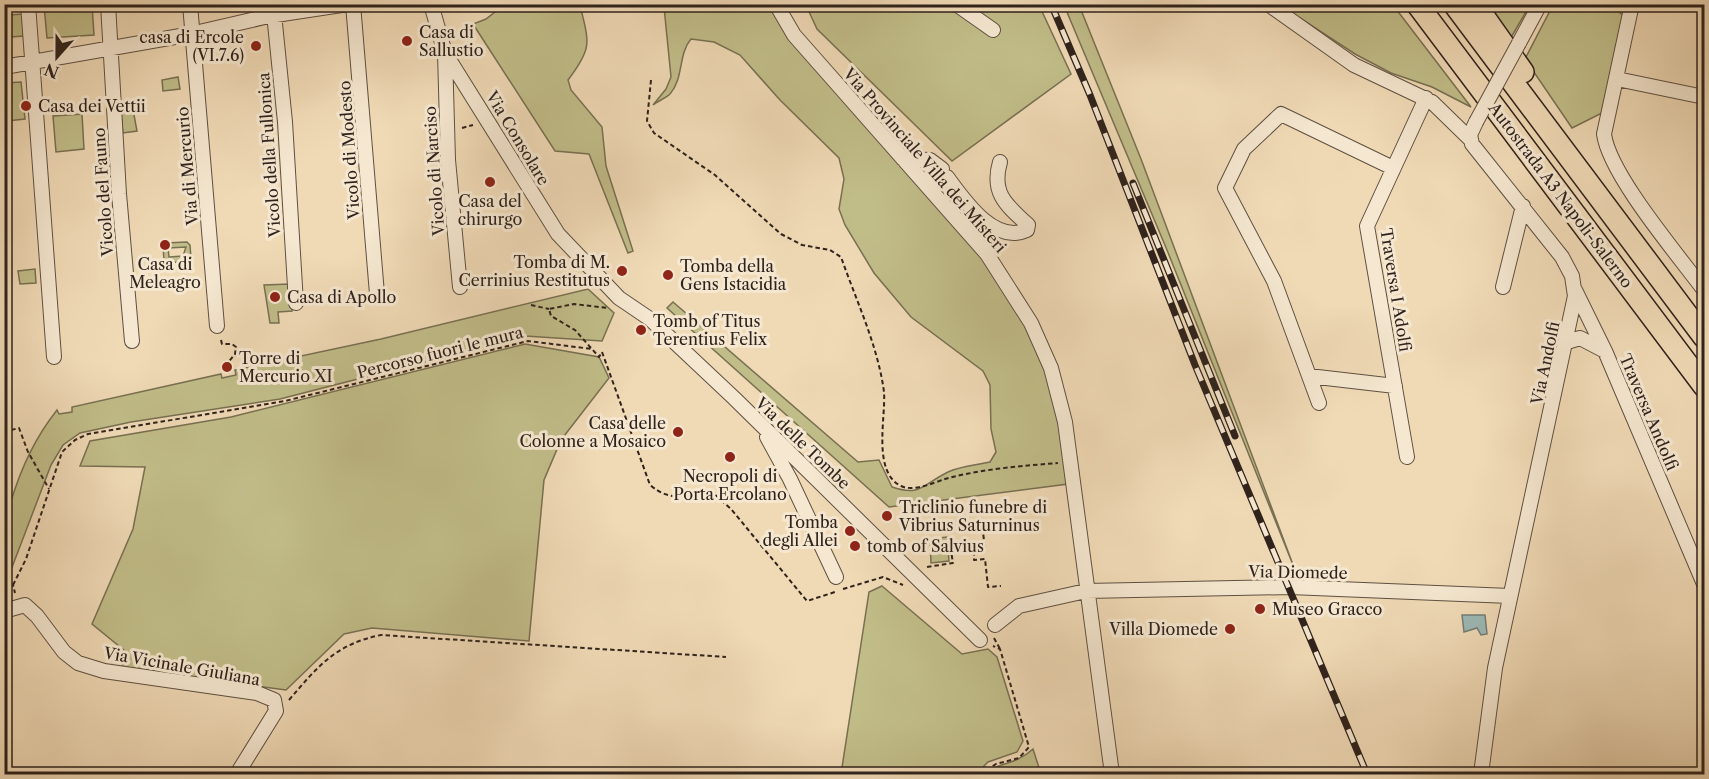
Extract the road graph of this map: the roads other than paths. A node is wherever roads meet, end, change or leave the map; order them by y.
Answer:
1 (28, 4) edge
2 (108, 4) edge
3 (190, 4) edge
4 (348, 4) edge
5 (353, 4) edge
6 (431, 4) edge
7 (776, 4) edge
8 (956, 4) edge
9 (1268, 4) edge
10 (1454, 4) edge
11 (1475, 4) edge
12 (1539, 4) edge
13 (1632, 4) edge
14 (1419, 8) edge
15 (273, 10) edge
16 (993, 30) dead end
17 (192, 32) junction
18 (112, 48) junction
19 (445, 53) junction
20 (33, 62) junction
21 (4, 67) edge
22 (1617, 79) junction
23 (1704, 97) edge
24 (1425, 98) junction
25 (1470, 139) junction
26 (903, 159) junction
27 (1000, 162) dead end
28 (1393, 168) junction
29 (1592, 188) junction
30 (1523, 206) junction
31 (598, 276) joint
32 (460, 287) dead end
33 (1503, 287) dead end
34 (1575, 290) junction
35 (1704, 290) edge
36 (377, 294) dead end
37 (296, 303) dead end
38 (217, 326) dead end
39 (1704, 337) edge
40 (132, 341) dead end
41 (1567, 342) junction
42 (1605, 351) junction
43 (54, 357) dead end
44 (1309, 375) junction
45 (1395, 386) junction
46 (1704, 386) edge
47 (1319, 403) dead end
48 (760, 425) junction
49 (1407, 457) dead end
50 (836, 577) dead end
51 (1704, 584) edge
52 (1086, 591) junction
53 (1510, 596) junction
54 (4, 611) edge
55 (990, 634) joint
56 (237, 774) edge
57 (1112, 774) edge
58 (1481, 774) edge

1 - 20 street
2 - 18 street, Vicolo del Fauno
3 - 17 street, Via di Mercurio
4 - 15 street
5 - 36 street, Vicolo di Modesto
6 - 19 street, Via Consolare
7 - 26 street, Via Provinciale Villa dei Misteri
8 - 16 street
9 - 24 street
10 - 29 highway, Autostrada A3 Napoli-Salerno
11 - 29 highway
12 - 25 street, bridge
13 - 22 street
14 - 46 highway, Autostrada A3 Napoli-Salerno
15 - 17 street
15 - 37 street, Vicolo della Fullonica
17 - 18 street
17 - 38 street, Via di Mercurio
18 - 20 street
18 - 40 street, Vicolo del Fauno
19 - 31 street, Via Consolare
19 - 32 street, Vicolo di Narciso
20 - 21 street
20 - 43 street
22 - 23 street
22 - 35 street
24 - 25 street
24 - 28 street, Traversa I Adolfi
25 - 30 street, Via Andolfi
26 - 27 street
26 - 52 street, Via Provinciale Villa dei Misteri
28 - 44 street
28 - 45 street, Traversa I Adolfi
29 - 39 highway, Autostrada A3 Napoli-Salerno
30 - 33 street
30 - 34 street, Via Andolfi
31 - 48 street, Via delle Tombe
34 - 41 street, Via Andolfi
34 - 42 street, Traversa Andolfi
41 - 42 street, Traversa Andolfi
41 - 53 street, Via Andolfi
42 - 51 street, Traversa Andolfi
44 - 45 street
44 - 47 street
45 - 49 street, Traversa I Adolfi
48 - 50 street
48 - 55 street, Via delle Tombe
52 - 53 street, Via Diomede
52 - 55 street, Via Diomede
52 - 57 street, Via Provinciale Villa dei Misteri
53 - 58 street, Via Andolfi
54 - 56 street, Via Vicinale Giuliana

